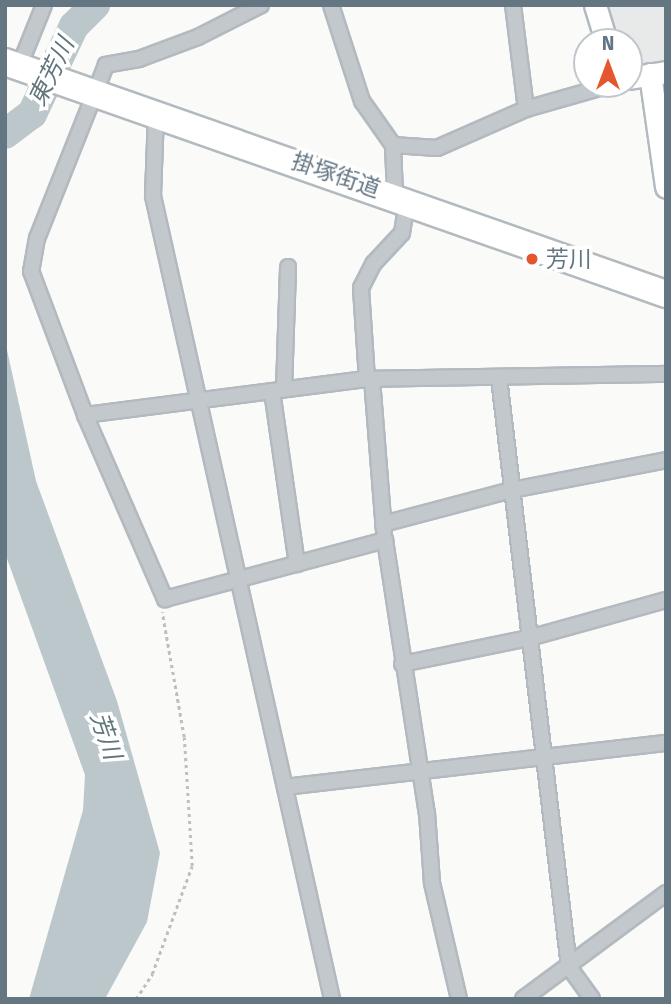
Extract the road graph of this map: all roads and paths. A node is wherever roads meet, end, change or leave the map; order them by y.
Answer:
1 (261, 5) edge
2 (331, 5) edge
3 (513, 5) edge
4 (595, 5) edge
5 (40, 7) edge
6 (602, 28) edge
7 (18, 66) edge
8 (658, 73) edge
9 (88, 91) junction
10 (573, 95) edge
11 (526, 109) junction
12 (156, 114) junction
13 (393, 145) junction
14 (666, 187) edge
15 (401, 198) junction
16 (288, 267) dead end
17 (666, 293) edge
18 (666, 374) edge
19 (499, 378) junction
20 (370, 379) junction
21 (278, 390) junction
22 (199, 400) junction
23 (85, 415) junction
24 (666, 460) edge
25 (512, 490) junction
26 (383, 524) junction
27 (385, 541) junction
28 (297, 564) junction
29 (239, 579) junction
30 (165, 599) junction
31 (666, 600) edge
32 (5, 634) edge
33 (529, 638) junction
34 (402, 664) junction
35 (5, 679) edge
36 (666, 743) edge
37 (543, 760) junction
38 (417, 771) junction
39 (285, 787) junction
40 (666, 893) edge
41 (569, 967) junction
42 (136, 999) edge
43 (332, 999) edge
44 (459, 999) edge
45 (523, 999) edge
46 (592, 999) edge

1 - 9 street
2 - 13 street
3 - 11 street
4 - 6 street
5 - 7 street
7 - 9 highway, 掛塚街道
8 - 14 street
9 - 12 highway, 掛塚街道
9 - 23 street
10 - 11 street
11 - 13 street
12 - 15 highway, 掛塚街道
12 - 22 street
13 - 15 street
15 - 17 highway, 掛塚街道
15 - 20 street
16 - 21 street
18 - 19 street
19 - 20 street
19 - 25 street
20 - 21 street
20 - 26 street
21 - 22 street
21 - 28 street
22 - 23 street
22 - 29 street
23 - 30 street
24 - 25 street
25 - 26 street
25 - 33 street
26 - 27 street
27 - 28 street
27 - 34 street
28 - 29 street
29 - 30 street
29 - 39 street
30 - 42 path
31 - 33 street
32 - 35 path
33 - 34 street
33 - 37 street
34 - 38 street
36 - 37 street
37 - 38 street
37 - 41 street
38 - 39 street
38 - 44 street
39 - 43 street
40 - 41 street
41 - 45 street
41 - 46 street

